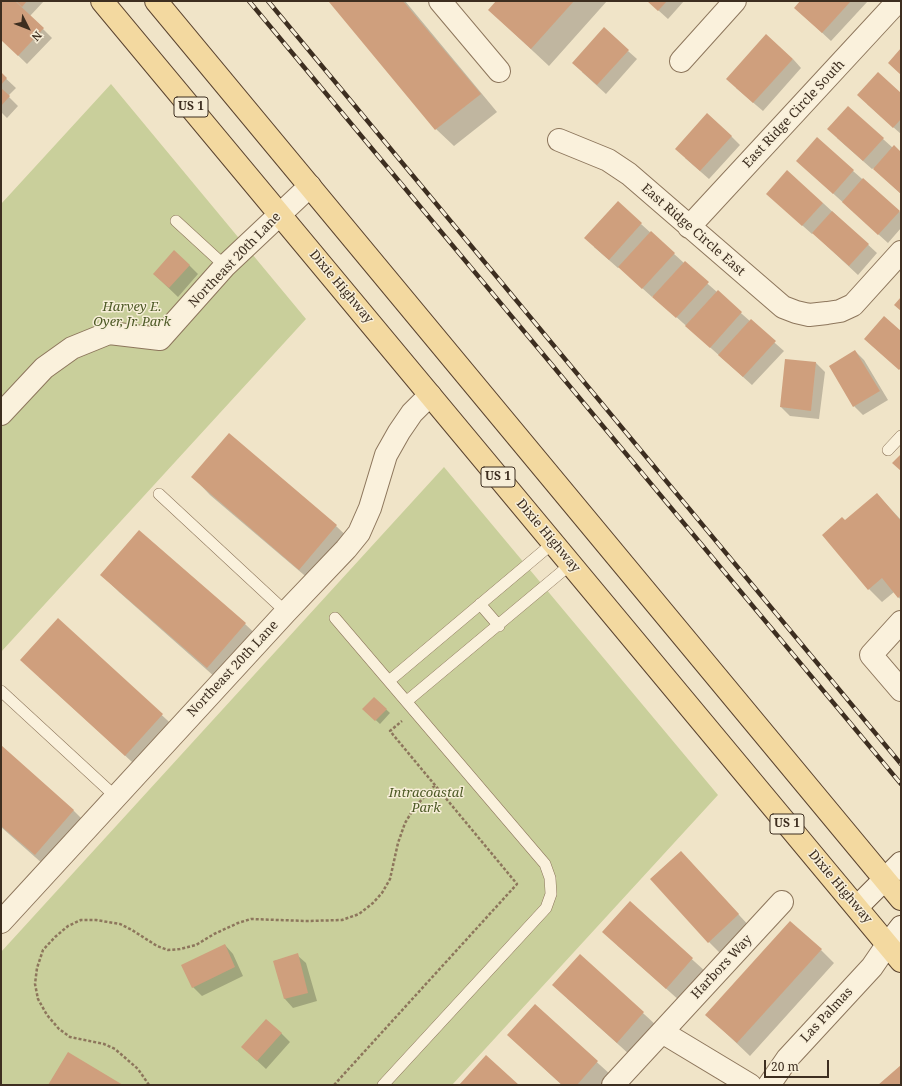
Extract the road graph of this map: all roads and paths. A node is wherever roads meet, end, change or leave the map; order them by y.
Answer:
1 (102, 1) edge
2 (156, 1) edge
3 (735, 1) edge
4 (898, 1) edge
5 (451, 5) edge
6 (681, 61) dead end
7 (499, 72) dead end
8 (559, 140) dead end
9 (310, 186) junction
10 (279, 213) junction
11 (176, 221) dead end
12 (689, 227) junction
13 (901, 252) edge
14 (225, 266) junction
15 (430, 395) junction
16 (1, 414) edge
17 (901, 436) edge
18 (888, 450) dead end
19 (159, 494) dead end
20 (553, 543) junction
21 (571, 564) junction
22 (480, 604) junction
23 (286, 612) junction
24 (336, 618) dead end
25 (901, 622) edge
26 (498, 626) junction
27 (389, 681) junction
28 (901, 690) edge
29 (1, 691) edge
30 (407, 701) junction
31 (403, 721) dead end
32 (435, 786) junction
33 (116, 797) junction
34 (901, 863) edge
35 (884, 879) junction
36 (901, 899) edge
37 (782, 902) dead end
38 (857, 908) junction
39 (1, 922) edge
40 (901, 927) edge
41 (887, 945) junction
42 (901, 961) edge
43 (662, 1032) junction
44 (149, 1085) edge
45 (334, 1085) edge
46 (383, 1085) edge
47 (613, 1085) edge
48 (750, 1085) edge
49 (769, 1085) edge

1 - 10 main road, Dixie Highway / US 1
2 - 9 main road
3 - 6 street
4 - 12 street, East Ridge Circle South
5 - 7 street
8 - 12 street, East Ridge Circle East
9 - 10 street, Northeast 20th Lane
9 - 35 main road
10 - 14 street, Northeast 20th Lane
10 - 15 main road, Dixie Highway / US 1
11 - 14 lane
12 - 13 street, East Ridge Circle East
14 - 16 street, Northeast 20th Lane
15 - 20 main road, Dixie Highway / US 1
15 - 23 street, Northeast 20th Lane
17 - 18 lane
19 - 23 lane
20 - 21 main road, Dixie Highway / US 1
20 - 22 lane
21 - 26 lane
21 - 38 main road, Dixie Highway / US 1
22 - 26 lane
22 - 27 lane
23 - 33 street, Northeast 20th Lane
24 - 27 lane
25 - 28 street
26 - 30 lane
27 - 30 lane
29 - 33 lane
30 - 46 lane
31 - 32 path
32 - 44 path
32 - 45 path
33 - 39 street, Northeast 20th Lane
34 - 35 street
35 - 36 main road
35 - 38 street
37 - 43 street, Harbors Way
38 - 41 main road, Dixie Highway / US 1
40 - 41 street, Las Palmas
41 - 42 main road, Dixie Highway / US 1
41 - 49 street, Las Palmas
43 - 47 street, Harbors Way
43 - 48 street

